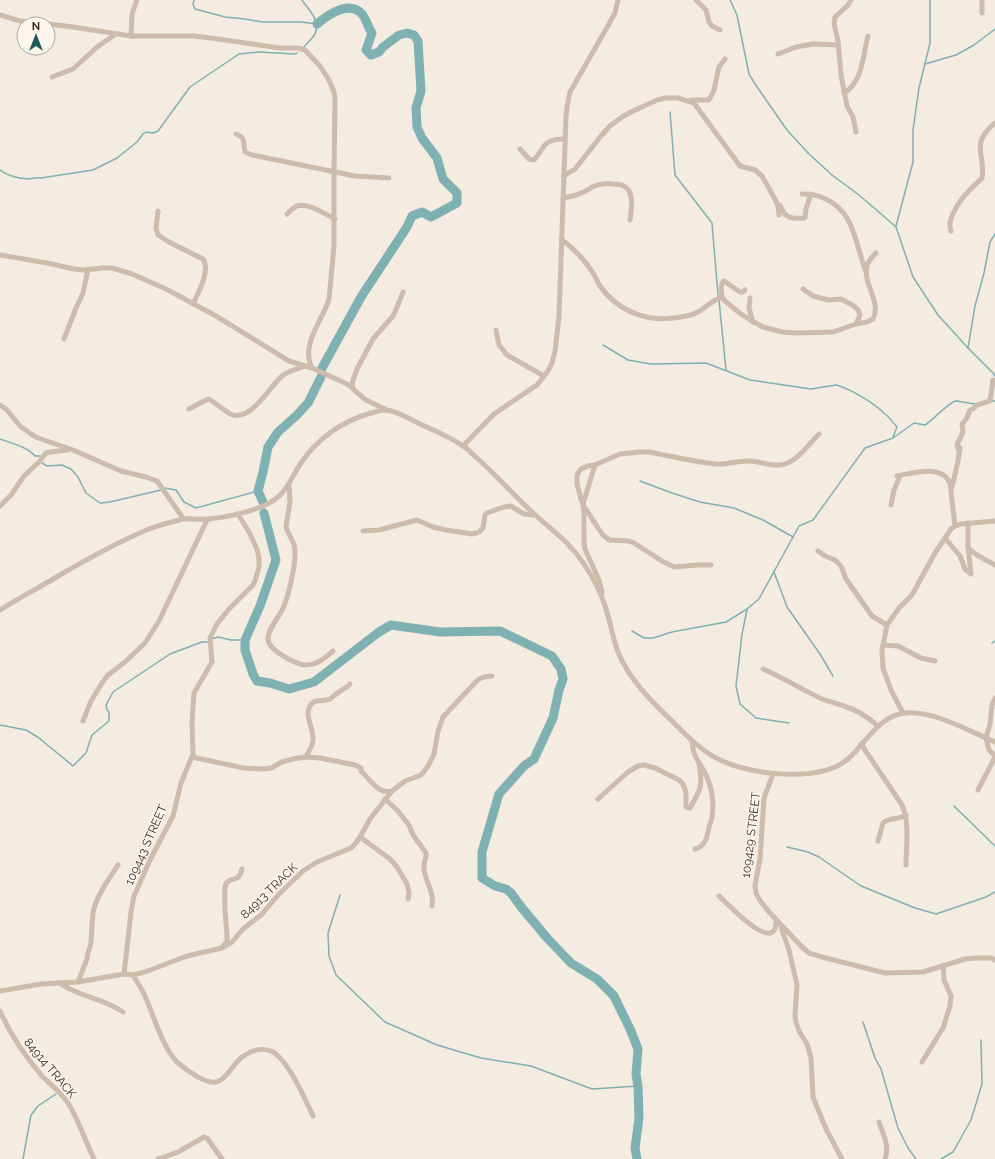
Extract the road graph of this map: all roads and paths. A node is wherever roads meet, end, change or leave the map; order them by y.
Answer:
1 (137, 0) edge
2 (618, 0) edge
3 (696, 0) edge
4 (851, 0) edge
5 (982, 0) edge
6 (982, 13) dead end
7 (0, 15) edge
8 (16, 20) edge
9 (56, 25) edge
10 (720, 30) dead end
11 (116, 34) junction
12 (131, 36) junction
13 (868, 36) dead end
14 (838, 45) junction
15 (778, 54) dead end
16 (725, 58) dead end
17 (52, 77) dead end
18 (844, 93) junction
19 (688, 100) junction
20 (995, 123) edge
21 (856, 132) dead end
22 (236, 134) dead end
23 (565, 139) junction
24 (520, 149) dead end
25 (334, 172) junction
26 (564, 176) junction
27 (389, 178) dead end
28 (802, 194) dead end
29 (811, 194) junction
30 (563, 198) junction
31 (776, 202) junction
32 (158, 211) dead end
33 (286, 214) dead end
34 (779, 215) dead end
35 (335, 219) junction
36 (630, 220) dead end
37 (951, 231) dead end
38 (561, 239) junction
39 (876, 253) dead end
40 (1, 257) edge
41 (88, 269) junction
42 (866, 273) junction
43 (802, 289) dead end
44 (745, 290) dead end
45 (403, 292) dead end
46 (722, 298) junction
47 (750, 298) dead end
48 (193, 304) junction
49 (753, 322) junction
50 (856, 324) junction
51 (496, 330) dead end
52 (64, 339) dead end
53 (305, 366) junction
54 (312, 368) junction
55 (544, 376) junction
56 (993, 380) dead end
57 (354, 390) junction
58 (0, 405) edge
59 (189, 409) dead end
60 (385, 409) junction
61 (818, 434) dead end
62 (463, 446) junction
63 (73, 450) junction
64 (595, 465) junction
65 (289, 484) junction
66 (951, 492) junction
67 (891, 505) dead end
68 (0, 506) edge
69 (583, 506) junction
70 (238, 514) junction
71 (534, 514) junction
72 (183, 518) junction
73 (206, 520) junction
74 (995, 521) edge
75 (968, 523) junction
76 (955, 526) junction
77 (363, 531) dead end
78 (945, 538) junction
79 (968, 546) junction
80 (818, 551) dead end
81 (711, 565) dead end
82 (995, 565) edge
83 (603, 599) junction
84 (0, 610) edge
85 (887, 625) junction
86 (883, 645) junction
87 (333, 651) dead end
88 (935, 661) dead end
89 (763, 669) dead end
90 (492, 676) dead end
91 (350, 684) dead end
92 (995, 698) edge
93 (903, 713) junction
94 (84, 721) dead end
95 (878, 726) junction
96 (986, 738) junction
97 (692, 741) junction
98 (995, 742) edge
99 (861, 744) junction
100 (995, 756) edge
101 (192, 757) junction
102 (305, 757) junction
103 (699, 764) junction
104 (773, 774) junction
105 (978, 790) dead end
106 (392, 791) junction
107 (598, 799) dead end
108 (385, 800) junction
109 (906, 815) junction
110 (360, 837) junction
111 (878, 841) dead end
112 (695, 849) dead end
113 (118, 865) dead end
114 (906, 865) dead end
115 (242, 869) dead end
116 (719, 896) dead end
117 (408, 898) dead end
118 (432, 906) dead end
119 (776, 920) junction
120 (781, 926) junction
121 (217, 949) junction
122 (995, 960) edge
123 (943, 965) junction
124 (124, 974) junction
125 (133, 976) junction
126 (78, 982) junction
127 (60, 983) junction
128 (0, 990) edge
129 (0, 1011) edge
130 (123, 1012) dead end
131 (922, 1062) dead end
132 (313, 1116) dead end
133 (879, 1122) dead end
134 (94, 1159) edge
135 (158, 1159) edge
136 (222, 1159) edge
137 (842, 1159) edge
138 (885, 1159) edge

1 - 12 street
2 - 23 street
3 - 10 street
4 - 14 street
5 - 6 street
7 - 8 street
9 - 11 street
11 - 12 street
11 - 17 street
12 - 25 street
13 - 18 street
14 - 15 street
14 - 18 street
16 - 19 street
18 - 21 street
19 - 26 street
19 - 31 street
20 - 37 street
22 - 25 street
23 - 24 street
23 - 26 street
25 - 27 street
25 - 35 street
26 - 30 street
28 - 29 street
29 - 31 street
29 - 42 street
30 - 36 street
30 - 38 street
31 - 34 street
32 - 48 street
33 - 35 street
35 - 54 street
38 - 46 street
38 - 55 street
39 - 42 street
40 - 41 street
41 - 48 street
41 - 52 street
42 - 50 street
43 - 50 street
44 - 46 street
45 - 57 street
46 - 49 street
47 - 49 street
48 - 53 street
49 - 50 street
51 - 55 street
53 - 54 street
53 - 59 street
54 - 57 street
55 - 62 street
56 - 66 street
57 - 60 street
58 - 63 street
60 - 62 street
60 - 65 street
61 - 64 street
62 - 71 street
63 - 68 street
63 - 72 street
64 - 69 street
64 - 69 street
65 - 70 street
65 - 87 street
66 - 67 street
66 - 76 street
69 - 81 street
69 - 83 street
70 - 73 street
70 - 101 street, 109443 STREET
71 - 77 street
71 - 83 street
72 - 73 street
72 - 84 street
73 - 94 street
74 - 75 street
75 - 76 street
75 - 79 street
76 - 78 street
78 - 79 street
78 - 85 street
79 - 82 street
80 - 85 street
83 - 97 street
85 - 86 street
86 - 88 street
86 - 93 street
89 - 95 street
90 - 106 street, 84913 TRACK
91 - 102 street
92 - 96 street
93 - 95 street
93 - 96 street
95 - 99 street
96 - 98 street
96 - 100 street
97 - 103 street
97 - 104 street
99 - 104 street
99 - 109 street
100 - 105 street
101 - 102 street
101 - 124 street, 109443 STREET
102 - 106 street
103 - 107 street
103 - 112 street
104 - 119 street, 109429 STREET
106 - 108 street, 84913 TRACK
108 - 110 street, 84913 TRACK
108 - 118 street
109 - 111 street
109 - 114 street
110 - 117 street
110 - 121 street, 84913 TRACK
113 - 126 street
115 - 121 street
116 - 119 street
119 - 120 street, 109429 STREET
120 - 123 street, 109429 STREET
120 - 137 street
121 - 125 street, 84913 TRACK
122 - 123 street, 109429 STREET
123 - 131 street
124 - 125 street
124 - 126 street
125 - 132 street
126 - 127 street
127 - 128 street
127 - 130 street
129 - 134 street, 84914 TRACK
133 - 138 street
135 - 136 street

